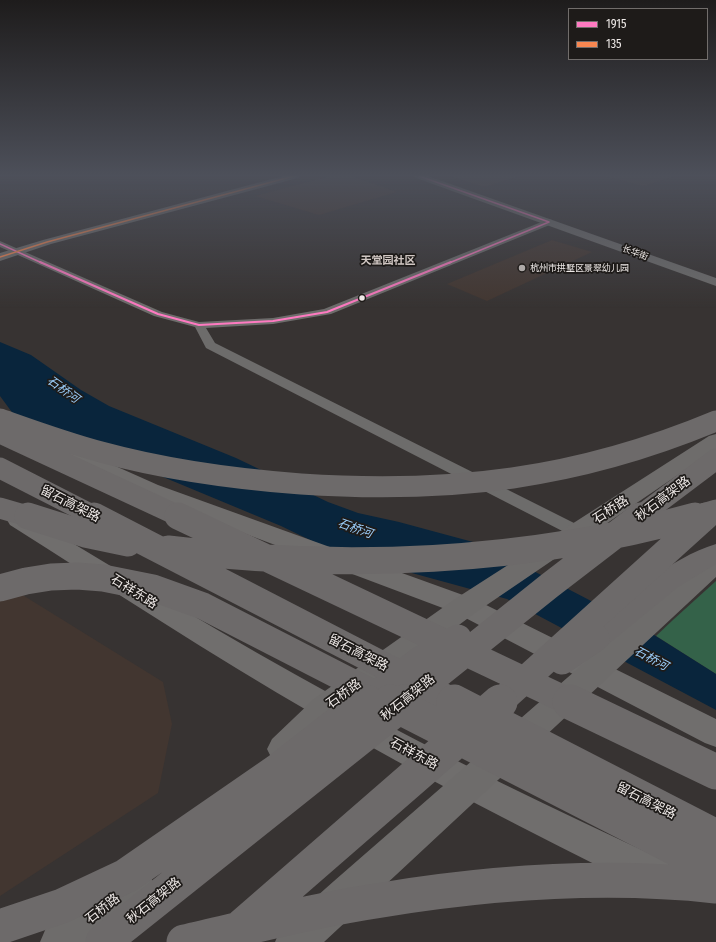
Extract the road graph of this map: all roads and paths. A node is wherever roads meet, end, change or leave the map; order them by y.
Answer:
1 (116, 220) edge
2 (130, 220) edge
3 (543, 220) edge
4 (549, 222) junction
5 (7, 249) edge
6 (0, 257) edge
7 (716, 282) edge
8 (199, 324) junction
9 (0, 421) edge
10 (716, 421) edge
11 (0, 433) edge
12 (716, 440) edge
13 (716, 459) edge
14 (0, 468) edge
15 (0, 509) edge
16 (716, 509) edge
17 (578, 532) junction
18 (716, 553) edge
19 (716, 562) edge
20 (545, 571) junction
21 (0, 588) edge
22 (469, 604) junction
23 (368, 605) junction
24 (603, 665) junction
25 (500, 702) junction
26 (326, 707) junction
27 (716, 734) edge
28 (716, 757) edge
29 (716, 772) edge
30 (469, 784) junction
31 (716, 837) edge
32 (716, 869) edge
33 (716, 886) edge
34 (716, 904) edge
35 (0, 927) edge
36 (60, 942) edge
37 (102, 942) edge
38 (184, 942) edge
39 (224, 942) edge
40 (295, 942) edge

1 - 5 street
2 - 5 street
3 - 4 street, 长华街
4 - 7 street, 长华街
4 - 8 street
5 - 6 street
5 - 8 street
8 - 17 street
9 - 10 highway, bridge
9 - 22 main road
11 - 23 highway, bridge
12 - 17 main road, 石桥路
13 - 20 highway, 秋石高架路, bridge
14 - 31 highway, 留石高架路, bridge
15 - 16 highway, bridge
15 - 26 main road, 石祥东路
16 - 25 highway, bridge
17 - 20 main road, 石桥路
18 - 25 highway, bridge
19 - 24 main road
20 - 22 main road, 石桥路
20 - 35 highway, bridge
20 - 37 highway, 秋石高架路, bridge
21 - 32 highway, bridge
22 - 24 main road
22 - 26 main road, 石桥路
23 - 28 highway, bridge
23 - 29 highway, bridge
24 - 27 main road
24 - 30 main road
25 - 39 highway, bridge
26 - 30 main road, 石祥东路
26 - 36 main road, 石桥路
30 - 34 main road, 石祥东路
30 - 40 main road
33 - 38 highway, bridge

